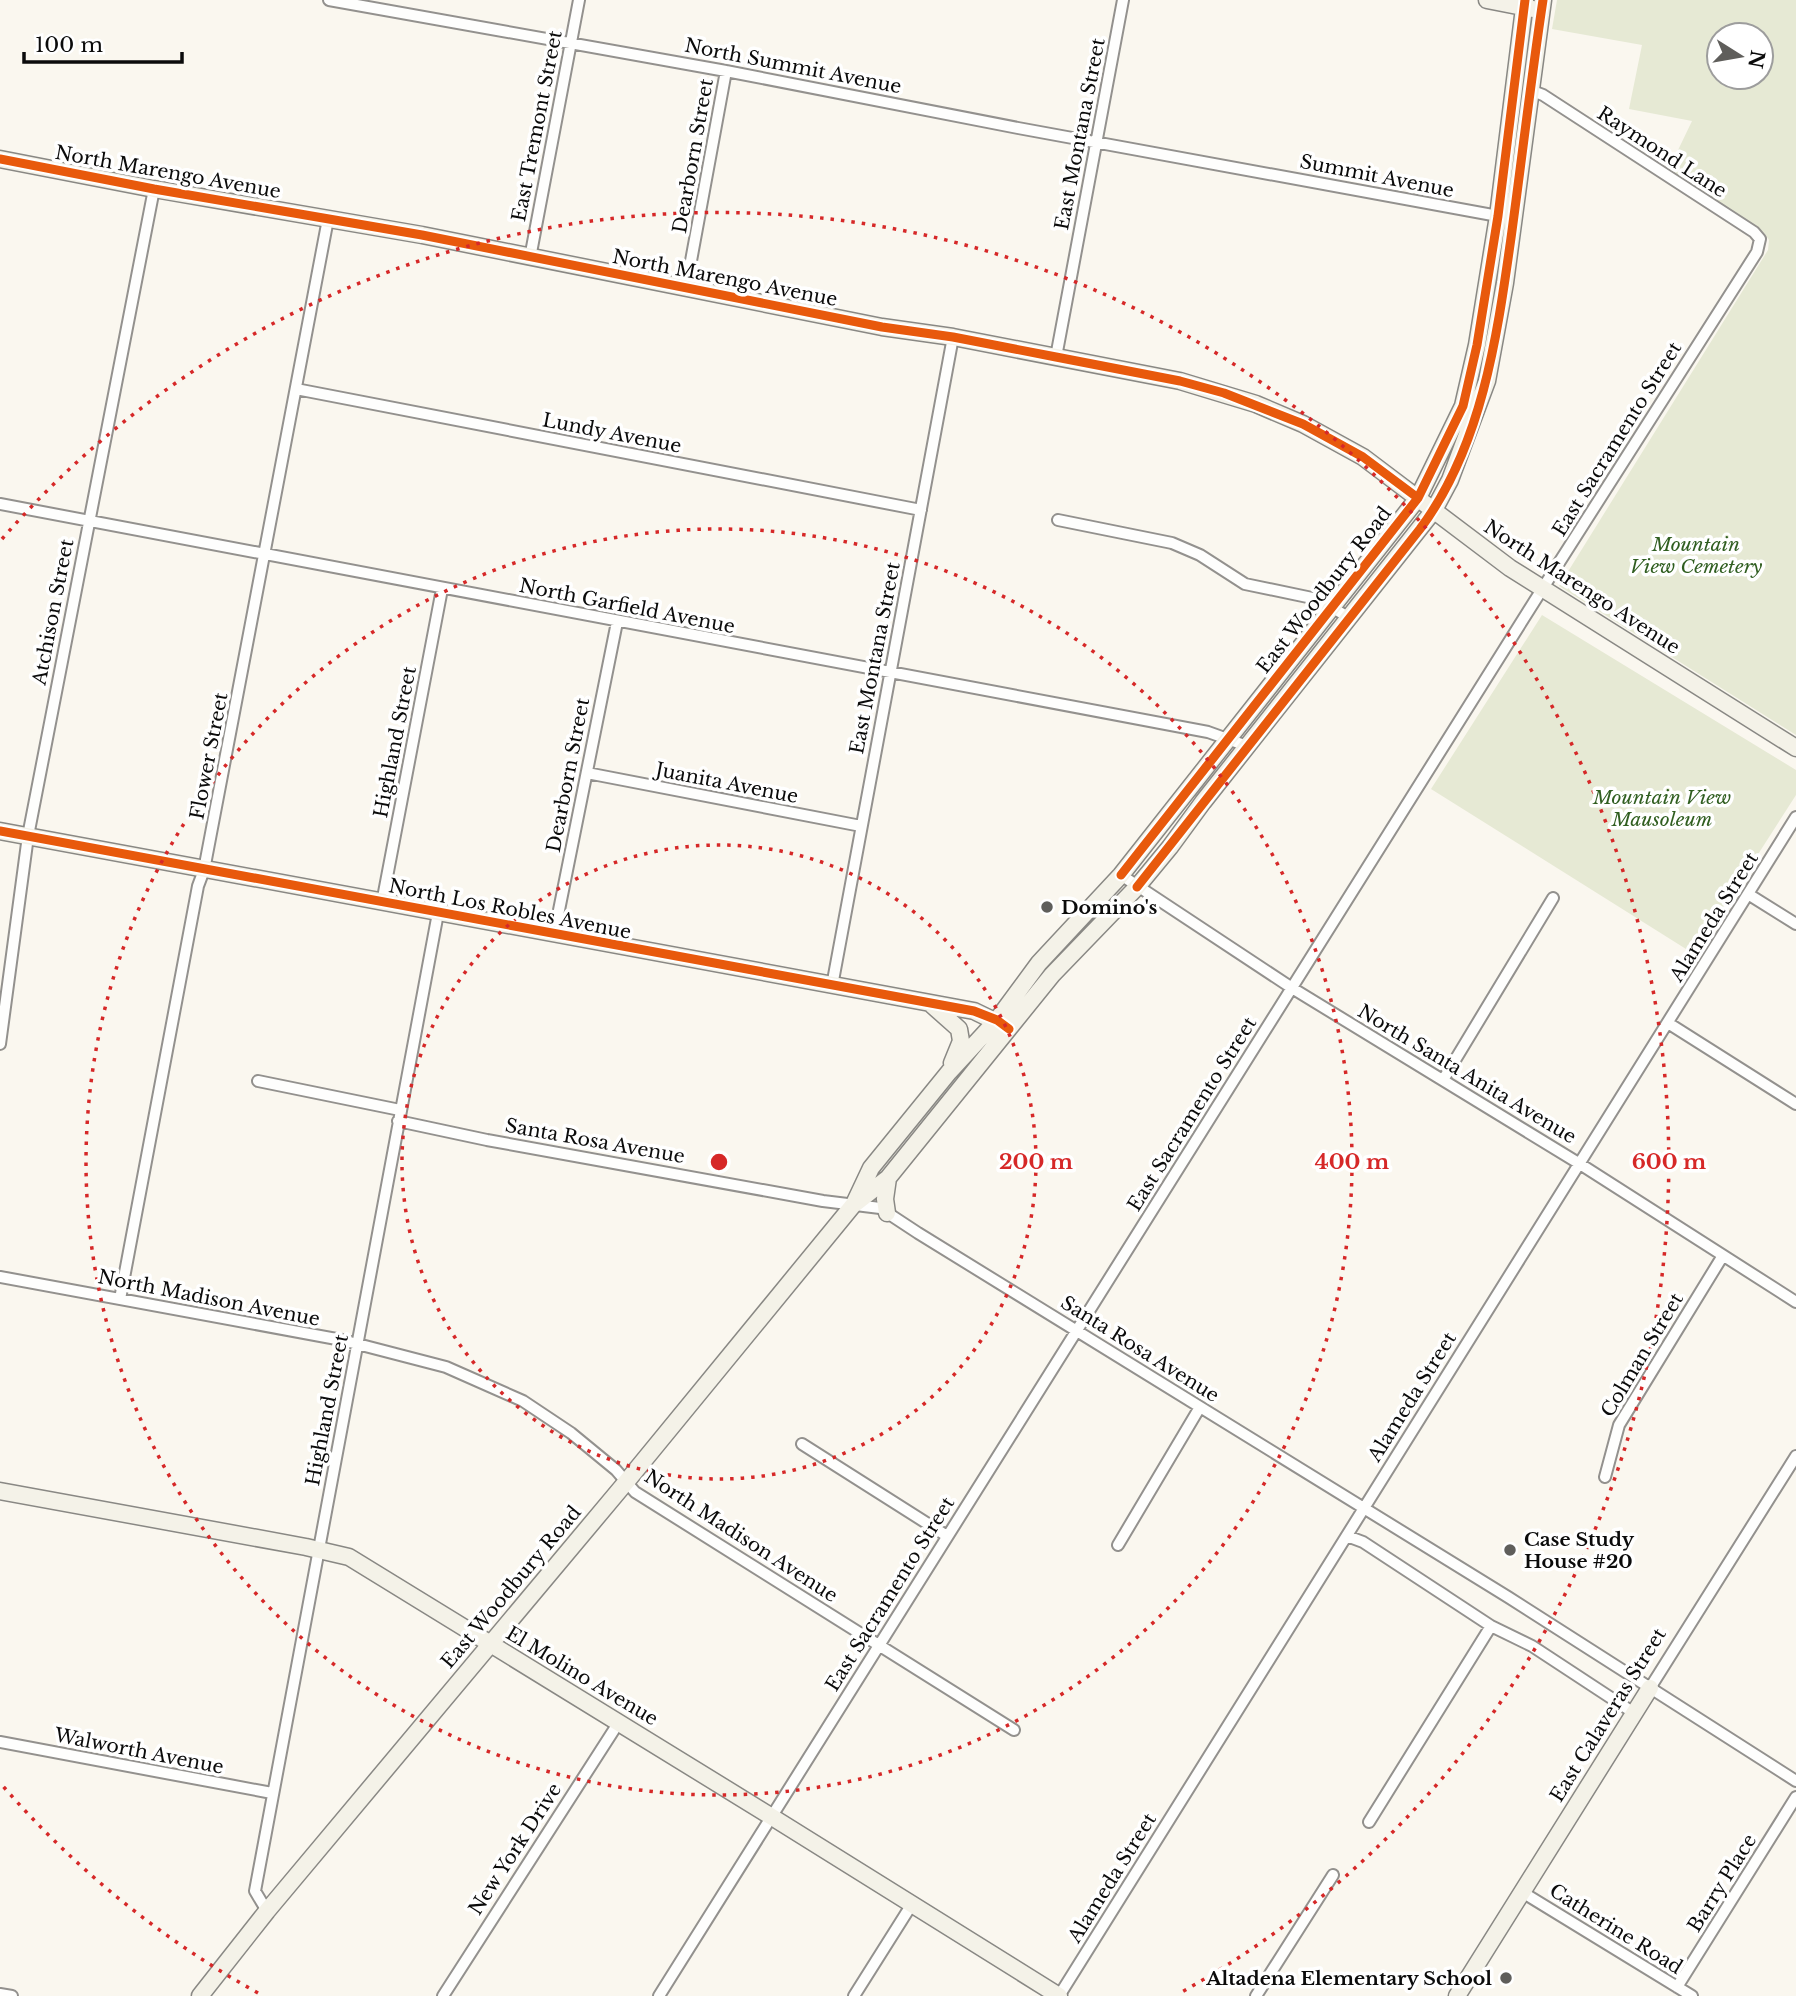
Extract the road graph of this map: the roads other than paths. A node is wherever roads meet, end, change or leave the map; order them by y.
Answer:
1 (329, 0) edge
2 (579, 0) edge
3 (1123, 0) edge
4 (1487, 0) edge
5 (1524, 4) edge
6 (1543, 5) edge
7 (571, 43) junction
8 (726, 71) junction
9 (1530, 90) junction
10 (1096, 143) junction
11 (0, 159) edge
12 (1250, 170) joint
13 (154, 189) junction
14 (1498, 216) junction
15 (328, 219) junction
16 (1757, 252) joint
17 (530, 258) junction
18 (686, 288) junction
19 (953, 337) junction
20 (1056, 357) junction
21 (296, 389) junction
22 (1418, 498) junction
23 (0, 505) edge
24 (921, 510) junction
25 (1434, 510) junction
26 (1058, 520) dead end
27 (89, 521) junction
28 (264, 555) junction
29 (442, 589) junction
30 (1543, 589) junction
31 (1331, 608) junction
32 (1350, 618) junction
33 (617, 622) junction
34 (891, 673) junction
35 (1228, 740) junction
36 (1247, 746) junction
37 (1796, 748) edge
38 (587, 773) junction
39 (1796, 817) edge
40 (861, 827) junction
41 (0, 831) edge
42 (28, 836) junction
43 (204, 870) junction
44 (1121, 875) junction
45 (1136, 887) junction
46 (1748, 894) junction
47 (1553, 898) dead end
48 (383, 902) junction
49 (438, 913) junction
50 (1796, 924) edge
51 (1065, 934) junction
52 (554, 935) junction
53 (1079, 945) junction
54 (832, 986) junction
55 (1292, 988) junction
56 (930, 1004) junction
57 (1668, 1023) junction
58 (1003, 1025) junction
59 (0, 1044) edge
60 (949, 1072) junction
61 (1443, 1080) junction
62 (258, 1081) dead end
63 (1796, 1104) edge
64 (399, 1116) junction
65 (1580, 1164) junction
66 (888, 1178) junction
67 (854, 1204) junction
68 (887, 1213) junction
69 (1722, 1257) junction
70 (0, 1277) edge
71 (120, 1299) junction
72 (1796, 1302) edge
73 (1077, 1331) junction
74 (357, 1344) junction
75 (1200, 1407) junction
76 (802, 1444) dead end
77 (1796, 1456) edge
78 (1605, 1477) dead end
79 (627, 1481) junction
80 (0, 1491) edge
81 (1363, 1509) junction
82 (947, 1536) junction
83 (1347, 1536) junction
84 (1118, 1545) dead end
85 (318, 1549) junction
86 (1490, 1626) junction
87 (491, 1644) junction
88 (879, 1646) junction
89 (1650, 1688) junction
90 (1634, 1713) junction
91 (619, 1722) junction
92 (1014, 1730) dead end
93 (0, 1742) edge
94 (1796, 1781) edge
95 (272, 1793) junction
96 (1796, 1797) edge
97 (772, 1817) junction
98 (1369, 1822) dead end
99 (1333, 1875) dead end
100 (1522, 1892) junction
101 (912, 1904) junction
102 (267, 1911) junction
103 (1677, 1987) junction
104 (0, 1994) edge
105 (12, 1996) edge
106 (200, 1996) edge
107 (443, 1996) edge
108 (659, 1996) edge
109 (854, 1996) edge
110 (1059, 1996) edge
111 (1256, 1996) edge
112 (1457, 1996) edge
113 (1692, 1996) edge

1 - 7 street, North Summit Avenue
2 - 7 street, East Tremont Street
3 - 10 street, East Montana Street
4 - 5 street
5 - 6 street
5 - 14 street, East Woodbury Road
6 - 9 street, East Woodbury Road
7 - 8 street, North Summit Avenue
7 - 17 street, East Tremont Street
8 - 10 street, North Summit Avenue
8 - 18 street, Dearborn Street
9 - 16 street, Raymond Lane
9 - 25 street, East Woodbury Road
10 - 12 street, North Summit Avenue
10 - 20 street, East Montana Street
11 - 13 street, North Marengo Avenue
12 - 14 street, Summit Avenue
13 - 15 street, North Marengo Avenue
13 - 27 street, Atchison Street
14 - 22 street, East Woodbury Road
15 - 17 street, North Marengo Avenue
15 - 21 street, Flower Street
16 - 30 street, East Sacramento Street
17 - 18 street, North Marengo Avenue
18 - 19 street, North Marengo Avenue
19 - 20 street, North Marengo Avenue
19 - 24 street, East Montana Street
20 - 22 street, North Marengo Avenue
21 - 24 street, Lundy Avenue
21 - 28 street, Flower Street
22 - 25 street, North Marengo Avenue
22 - 31 street, East Woodbury Road
23 - 27 street, North Garfield Avenue
24 - 34 street, East Montana Street
25 - 30 street, North Marengo Avenue
25 - 32 street, East Woodbury Road
26 - 31 street
27 - 28 street, North Garfield Avenue
27 - 42 street, Atchison Street
28 - 29 street, North Garfield Avenue
28 - 43 street, Flower Street
29 - 33 street, North Garfield Avenue
29 - 48 street, Highland Street
30 - 37 street, North Marengo Avenue
30 - 55 street, East Sacramento Street
31 - 32 street
31 - 35 street, East Woodbury Road
32 - 36 street, East Woodbury Road
33 - 34 street, North Garfield Avenue
33 - 38 street, Dearborn Street
34 - 35 street, North Garfield Avenue
34 - 40 street, East Montana Street
35 - 36 street, North Garfield Avenue
35 - 44 street, East Woodbury Road
36 - 45 street, East Woodbury Road
38 - 40 street, Juanita Avenue
38 - 52 street, Dearborn Street
39 - 46 street, Alameda Street
40 - 54 street, East Montana Street
41 - 42 street, North Los Robles Avenue
42 - 43 street, North Los Robles Avenue
42 - 59 street, Atchison Street
43 - 48 street, North Los Robles Avenue
43 - 71 street, Flower Street
44 - 45 street, North Santa Anita Avenue
44 - 51 street, East Woodbury Road
45 - 53 street, East Woodbury Road
45 - 55 street, North Santa Anita Avenue
46 - 50 street
46 - 57 street, Alameda Street
47 - 61 street
48 - 49 street, North Los Robles Avenue
49 - 52 street, North Los Robles Avenue
49 - 64 street, Highland Street
51 - 53 street
51 - 58 street, East Woodbury Road
52 - 54 street, North Los Robles Avenue
53 - 58 street, East Woodbury Road
54 - 56 street, North Los Robles Avenue
55 - 61 street, North Santa Anita Avenue
55 - 73 street, East Sacramento Street
56 - 58 street, North Los Robles Avenue
56 - 60 street
57 - 63 street
57 - 65 street, Alameda Street
58 - 60 street, East Woodbury Road
58 - 66 street, East Woodbury Road
60 - 67 street, East Woodbury Road
61 - 65 street, North Santa Anita Avenue
62 - 64 street, Santa Rosa Avenue
64 - 67 street, Santa Rosa Avenue
64 - 74 street, Highland Street
65 - 69 street, North Santa Anita Avenue
65 - 81 street, Alameda Street
66 - 67 street, East Woodbury Road
66 - 68 street
67 - 68 street, Santa Rosa Avenue
67 - 79 street, East Woodbury Road
68 - 73 street, Santa Rosa Avenue
69 - 72 street, North Santa Anita Avenue
69 - 78 street, Colman Street
70 - 71 street, North Madison Avenue
71 - 74 street, North Madison Avenue
73 - 75 street, Santa Rosa Avenue
73 - 82 street, East Sacramento Street
74 - 79 street, North Madison Avenue
74 - 85 street, Highland Street
75 - 81 street, Santa Rosa Avenue
75 - 84 street
76 - 82 street
77 - 89 street, East Calaveras Street
79 - 87 street, East Woodbury Road
79 - 88 street, North Madison Avenue
80 - 85 street, El Molino Avenue
81 - 83 street, Alameda Street
81 - 89 street, Santa Rosa Avenue
82 - 88 street, East Sacramento Street
83 - 86 street
83 - 110 street, Alameda Street
85 - 87 street, El Molino Avenue
85 - 95 street, Highland Street
86 - 90 street
86 - 98 street
87 - 91 street, El Molino Avenue
87 - 102 street, East Woodbury Road
88 - 92 street, North Madison Avenue
88 - 97 street, East Sacramento Street
89 - 90 street, East Calaveras Street
89 - 94 street, Santa Rosa Avenue
90 - 100 street, East Calaveras Street
91 - 97 street, El Molino Avenue
91 - 107 street, New York Drive
93 - 95 street, Walworth Avenue
95 - 102 street, Highland Street
96 - 103 street, Barry Place
97 - 101 street, El Molino Avenue
97 - 108 street, East Sacramento Street
99 - 111 street
100 - 103 street, Catherine Road
100 - 112 street, East Calaveras Street
101 - 109 street
101 - 110 street, El Molino Avenue
102 - 106 street, East Woodbury Road
103 - 113 street, Catherine Road
104 - 105 street

